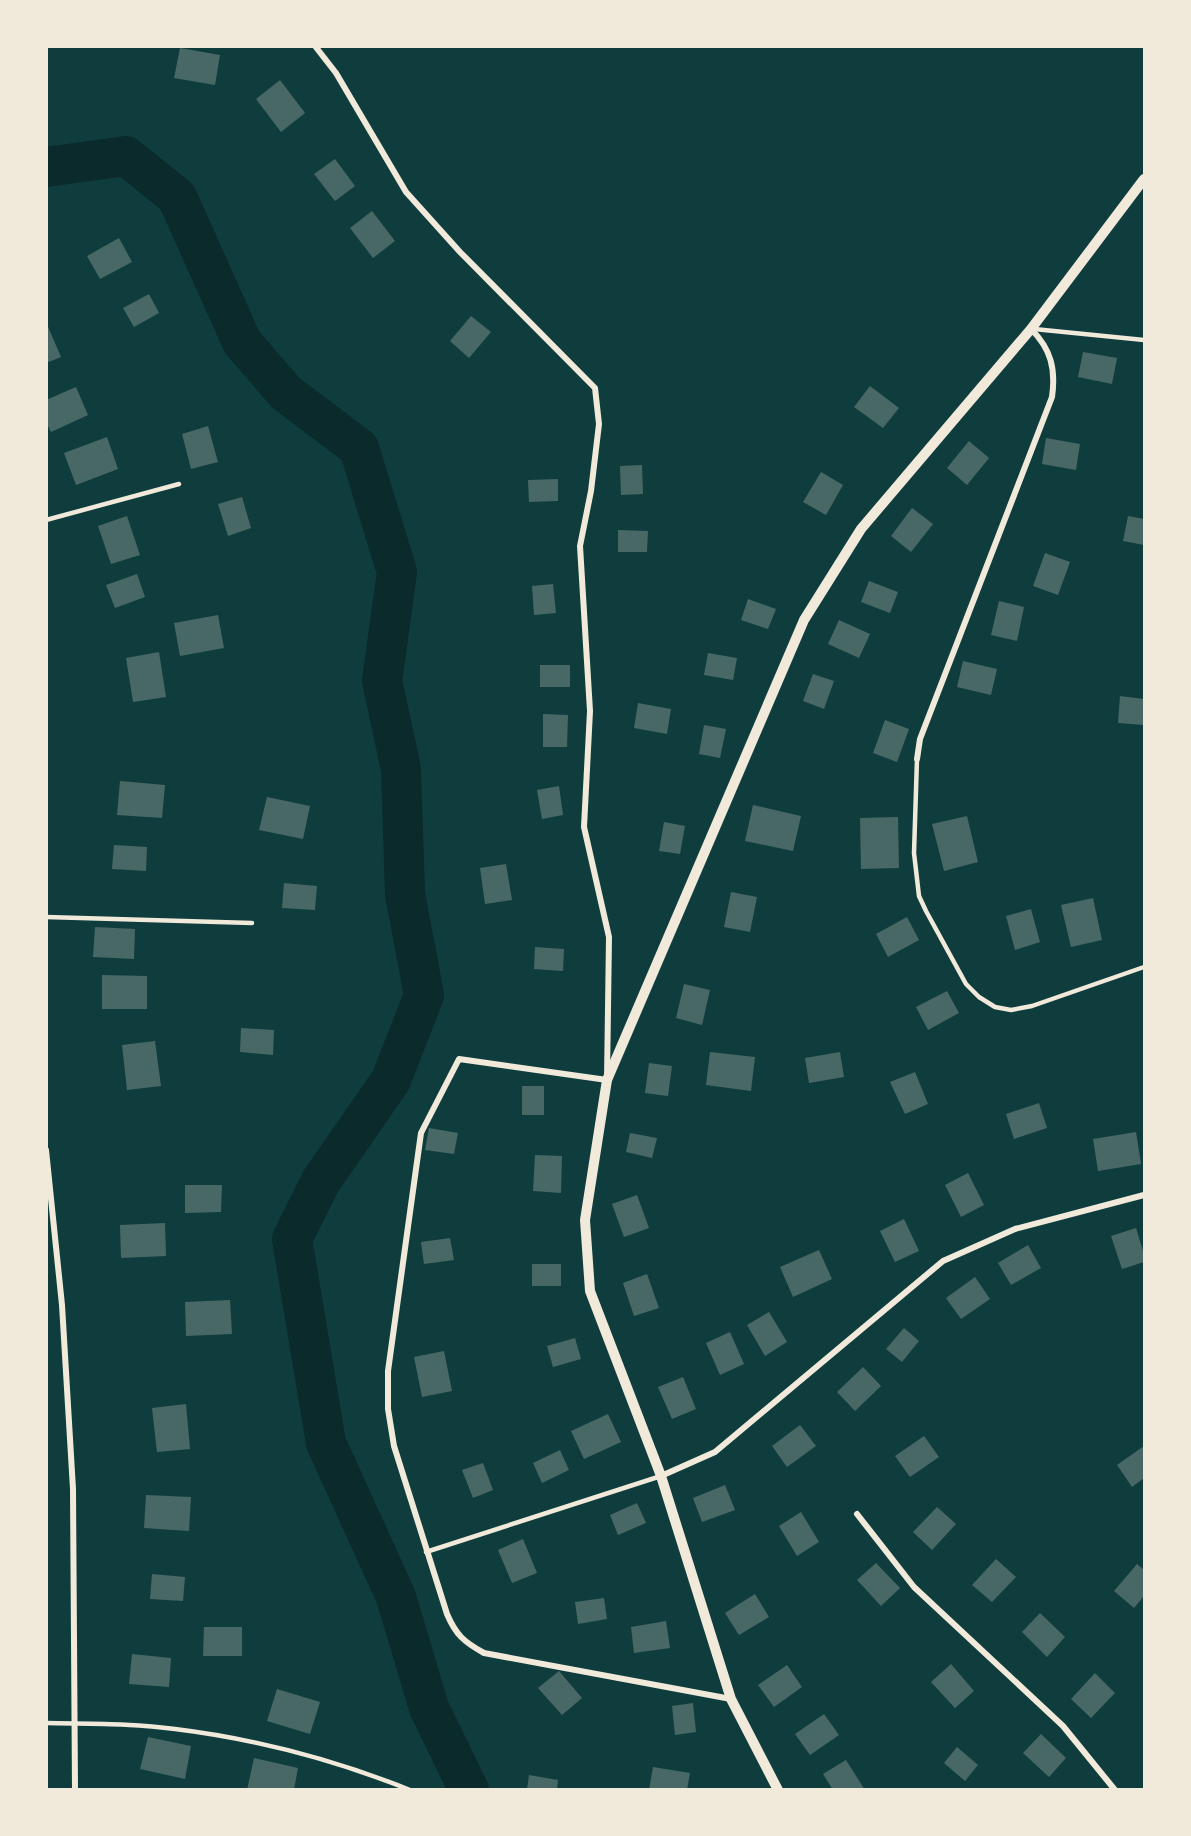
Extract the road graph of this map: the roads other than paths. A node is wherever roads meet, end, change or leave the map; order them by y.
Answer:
1 (315, 46) edge
2 (1144, 180) edge
3 (1031, 329) junction
4 (1144, 340) edge
5 (179, 484) dead end
6 (46, 520) edge
7 (917, 759) joint
8 (46, 917) edge
9 (252, 923) dead end
10 (1144, 967) edge
11 (607, 1080) junction
12 (46, 1150) edge
13 (1144, 1195) edge
14 (661, 1476) junction
15 (857, 1514) dead end
16 (426, 1552) junction
17 (731, 1699) junction
18 (46, 1723) edge
19 (76, 1724) junction
20 (75, 1790) edge
21 (410, 1790) edge
22 (778, 1790) edge
23 (1115, 1790) edge

1 - 11 street
2 - 3 street
3 - 4 lane
3 - 7 street
3 - 11 street
5 - 6 lane
7 - 10 lane
8 - 9 lane
11 - 14 street
11 - 16 street
12 - 19 street
13 - 14 street
14 - 16 lane
14 - 17 street
15 - 23 street
16 - 17 street
17 - 22 street
18 - 19 lane
19 - 20 street
19 - 21 lane

